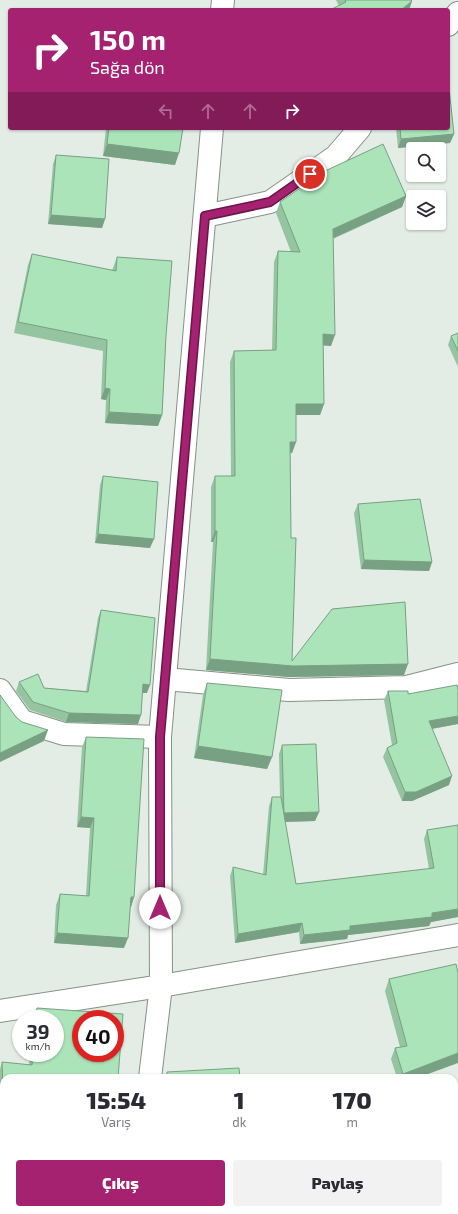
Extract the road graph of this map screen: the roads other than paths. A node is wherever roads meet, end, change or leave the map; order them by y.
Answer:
1 (458, 13) edge
2 (450, 23) edge
3 (212, 130) edge
4 (358, 130) edge
5 (205, 216) junction
6 (458, 674) edge
7 (165, 679) junction
8 (0, 690) edge
9 (160, 737) junction
10 (458, 935) edge
11 (161, 986) junction
12 (0, 1011) edge
13 (150, 1074) edge

1 - 2 street
3 - 5 street
4 - 5 street
5 - 7 street
6 - 7 street
7 - 9 street
8 - 9 street
9 - 11 street
10 - 11 street
11 - 12 street
11 - 13 street

